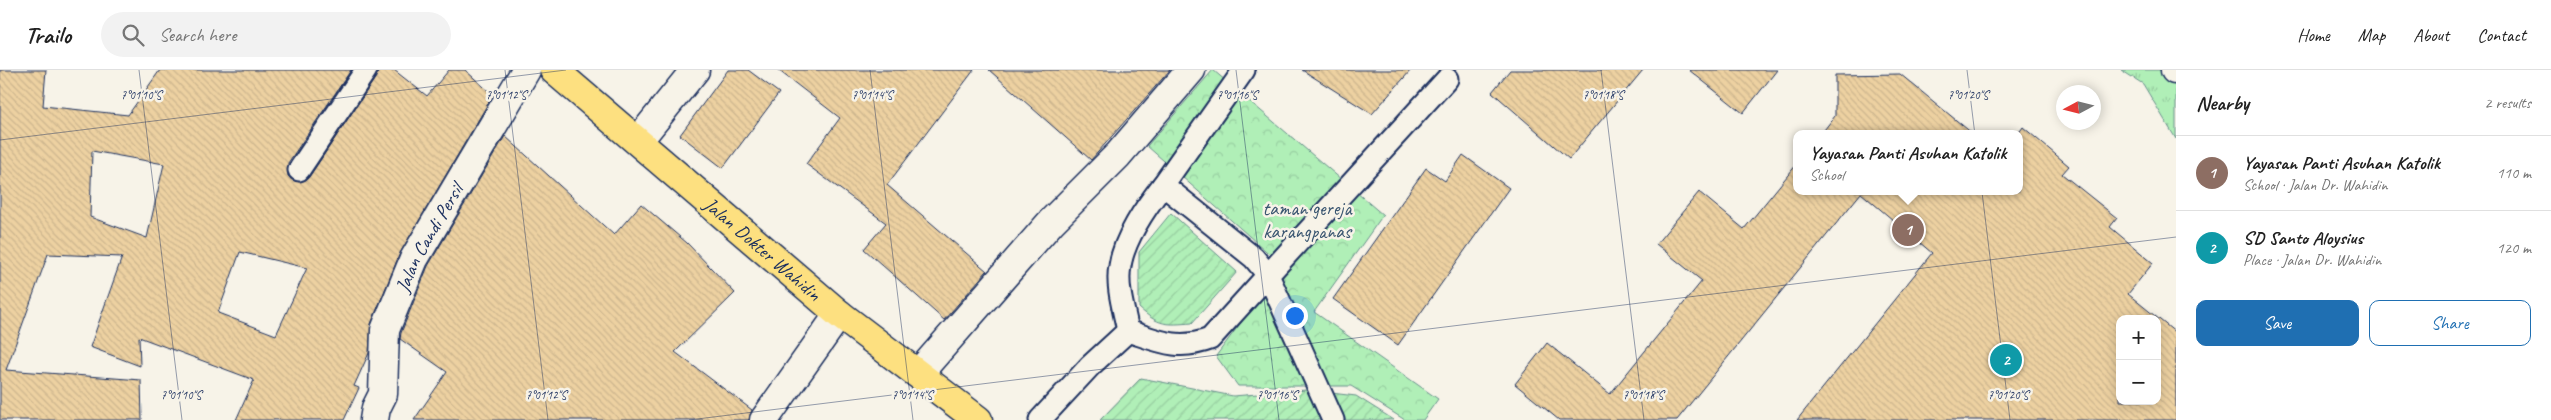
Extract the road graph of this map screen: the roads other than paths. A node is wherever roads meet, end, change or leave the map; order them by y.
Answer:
1 (366, 70) edge
2 (526, 70) edge
3 (554, 70) edge
4 (695, 70) edge
5 (1191, 70) edge
6 (1244, 70) edge
7 (1447, 79) dead end
8 (638, 141) junction
9 (299, 170) dead end
10 (1163, 185) junction
11 (1268, 275) junction
12 (839, 314) junction
13 (1128, 330) junction
14 (918, 374) junction
15 (374, 420) edge
16 (764, 420) edge
17 (978, 420) edge
18 (1040, 420) edge
19 (1333, 420) edge

1 - 9 lane
2 - 15 street, Jalan Candi Persil
3 - 8 highway, Jalan Dokter Wahidin
4 - 8 street
5 - 14 street
6 - 10 lane
7 - 11 lane
8 - 12 highway, Jalan Dokter Wahidin
10 - 11 lane
10 - 13 lane
11 - 13 lane
11 - 19 lane
12 - 14 highway, Jalan Dokter Wahidin
12 - 16 street
13 - 18 lane
14 - 17 highway, Jalan Dokter Wahidin

